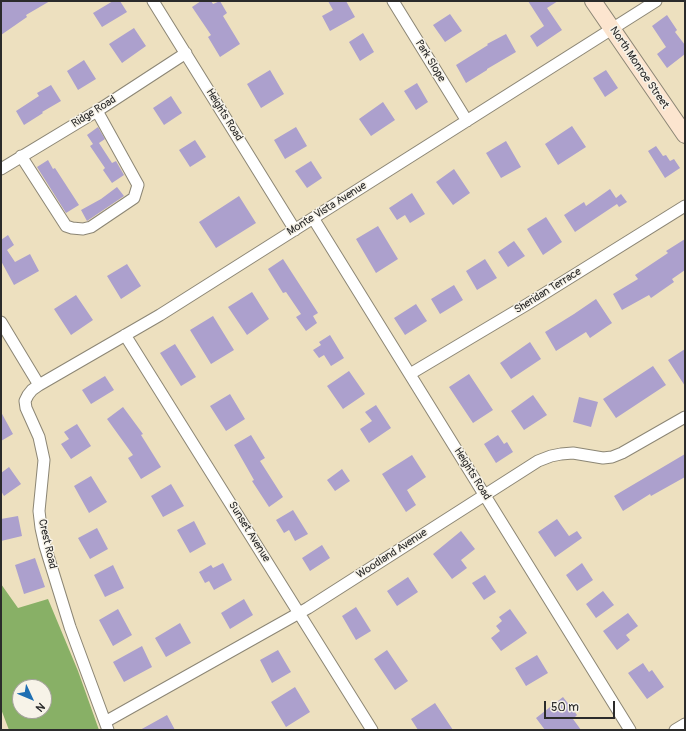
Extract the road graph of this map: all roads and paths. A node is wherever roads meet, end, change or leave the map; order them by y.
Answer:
1 (153, 1) edge
2 (393, 1) edge
3 (593, 1) edge
4 (656, 1) edge
5 (613, 29) junction
6 (186, 53) junction
7 (97, 111) junction
8 (468, 121) junction
9 (685, 135) edge
10 (21, 156) junction
11 (1, 169) edge
12 (685, 206) edge
13 (313, 218) junction
14 (295, 230) junction
15 (1, 322) edge
16 (125, 335) junction
17 (410, 374) junction
18 (39, 386) junction
19 (685, 417) edge
20 (484, 495) junction
21 (299, 613) junction
22 (685, 724) edge
23 (106, 726) edge
24 (372, 730) edge
25 (630, 730) edge
26 (675, 730) edge

1 - 6 street, Heights Road
2 - 8 street, Park Slope
3 - 5 main road, North Monroe Street
4 - 5 street, Monte Vista Avenue
5 - 8 street, Monte Vista Avenue
5 - 9 main road, North Monroe Street
6 - 7 street, Ridge Road
6 - 14 street, Heights Road
7 - 10 street, Ridge Road
7 - 10 street
8 - 13 street, Monte Vista Avenue
10 - 11 street, Ridge Road
12 - 17 street, Sheridan Terrace
13 - 14 street, Monte Vista Avenue
13 - 17 street, Heights Road
14 - 16 street, Monte Vista Avenue
15 - 18 street
16 - 18 street, Monte Vista Avenue
16 - 21 street, Sunset Avenue
17 - 20 street, Heights Road
18 - 23 street, Crest Road
19 - 20 street, Woodland Avenue
20 - 21 street, Woodland Avenue
20 - 25 street, Heights Road
21 - 23 street, Woodland Avenue
21 - 24 street, Sunset Avenue
22 - 26 street

